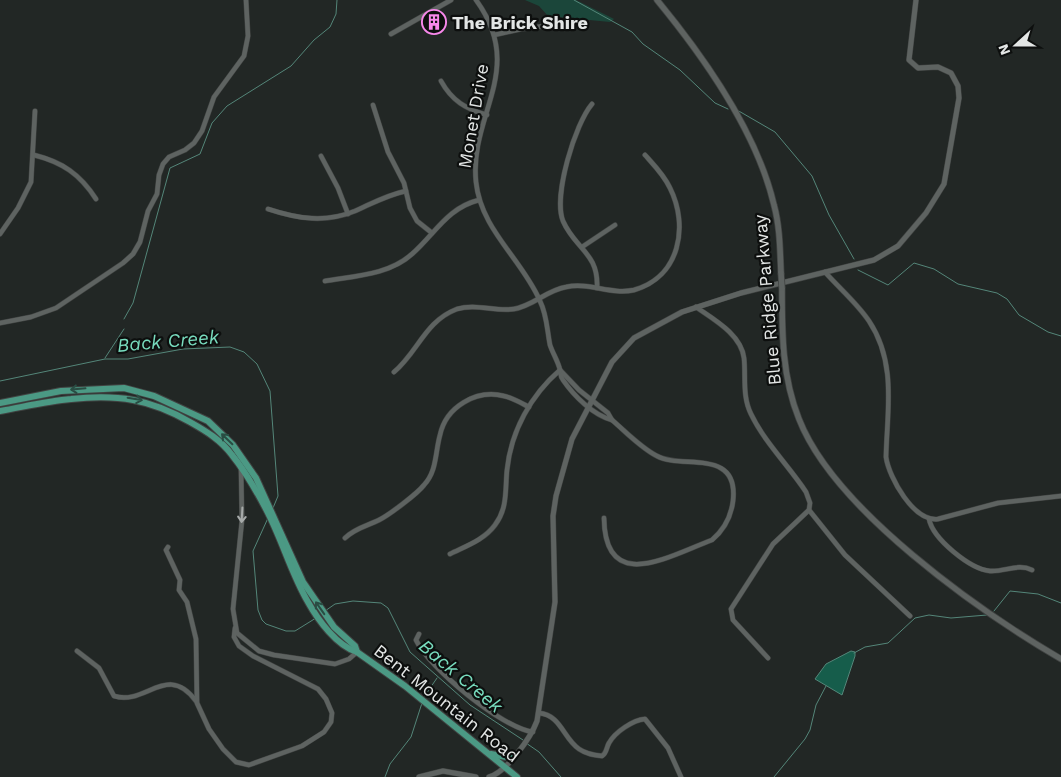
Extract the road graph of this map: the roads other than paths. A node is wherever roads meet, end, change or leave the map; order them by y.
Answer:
1 (246, 0) edge
2 (451, 0) edge
3 (476, 0) edge
4 (657, 0) edge
5 (916, 0) edge
6 (554, 26) dead end
7 (391, 34) dead end
8 (494, 35) junction
9 (441, 82) dead end
10 (592, 104) dead end
11 (373, 106) dead end
12 (35, 111) dead end
13 (487, 115) junction
14 (34, 155) junction
15 (644, 155) dead end
16 (321, 156) dead end
17 (406, 191) junction
18 (96, 199) dead end
19 (479, 200) junction
20 (268, 209) dead end
21 (348, 214) junction
22 (614, 225) dead end
23 (432, 233) junction
24 (0, 234) edge
25 (582, 247) junction
26 (825, 272) junction
27 (325, 282) dead end
28 (597, 288) junction
29 (540, 299) junction
30 (696, 307) junction
31 (0, 323) edge
32 (560, 370) junction
33 (394, 372) dead end
34 (592, 400) junction
35 (0, 403) edge
36 (528, 407) junction
37 (588, 407) junction
38 (0, 411) edge
39 (612, 420) junction
40 (241, 466) junction
41 (1061, 496) edge
42 (809, 510) junction
43 (604, 518) dead end
44 (928, 519) junction
45 (345, 538) dead end
46 (168, 547) dead end
47 (450, 554) dead end
48 (1032, 570) dead end
49 (910, 616) dead end
50 (235, 628) junction
51 (419, 634) dead end
52 (350, 646) junction
53 (77, 650) dead end
54 (358, 652) junction
55 (768, 658) dead end
56 (1061, 659) edge
57 (197, 702) junction
58 (539, 714) junction
59 (533, 732) junction
60 (487, 753) junction
61 (516, 754) junction
62 (504, 766) junction
63 (419, 777) edge
64 (476, 777) edge
65 (489, 777) edge
66 (517, 777) edge
67 (680, 777) edge

1 - 31 street
2 - 7 street
3 - 8 street, Monet Drive
4 - 56 main road, Blue Ridge Parkway, bridge
5 - 26 street
6 - 8 street
8 - 13 street, Monet Drive
9 - 13 street
10 - 25 street
11 - 17 street
12 - 14 street
13 - 19 street, Monet Drive
14 - 18 street
14 - 24 street
15 - 28 street
16 - 21 street
17 - 21 street
17 - 23 street
19 - 23 street
19 - 29 street, Monet Drive
20 - 21 street
22 - 25 street
23 - 27 street
25 - 28 street
26 - 30 street
26 - 44 street
28 - 29 street
29 - 32 street, Monet Drive
29 - 33 street
30 - 34 street
30 - 42 street
32 - 34 street, Monet Drive
32 - 36 street
32 - 37 street, Monet Drive
34 - 37 street
34 - 39 street, Monet Drive
52 -> 35 main road, Bent Mountain Road
36 - 45 street
36 - 47 street
37 - 39 street, Monet Drive
37 - 58 street
38 -> 40 main road, Bent Mountain Road
39 - 43 street, Monet Drive
40 -> 50 street
40 - 52 main road, Bent Mountain Road
41 - 44 street
42 - 49 street
42 - 55 street
44 - 48 street
46 - 57 street
50 - 54 street
50 - 57 street
51 - 59 street
52 - 54 main road, Bent Mountain Road
53 - 57 street
54 - 60 main road, Bent Mountain Road
58 - 59 street
58 - 67 street
59 - 61 street
60 - 61 main road
60 - 62 main road, Bent Mountain Road
61 - 62 street
62 - 65 street
62 - 66 main road, Bent Mountain Road
63 - 64 street

